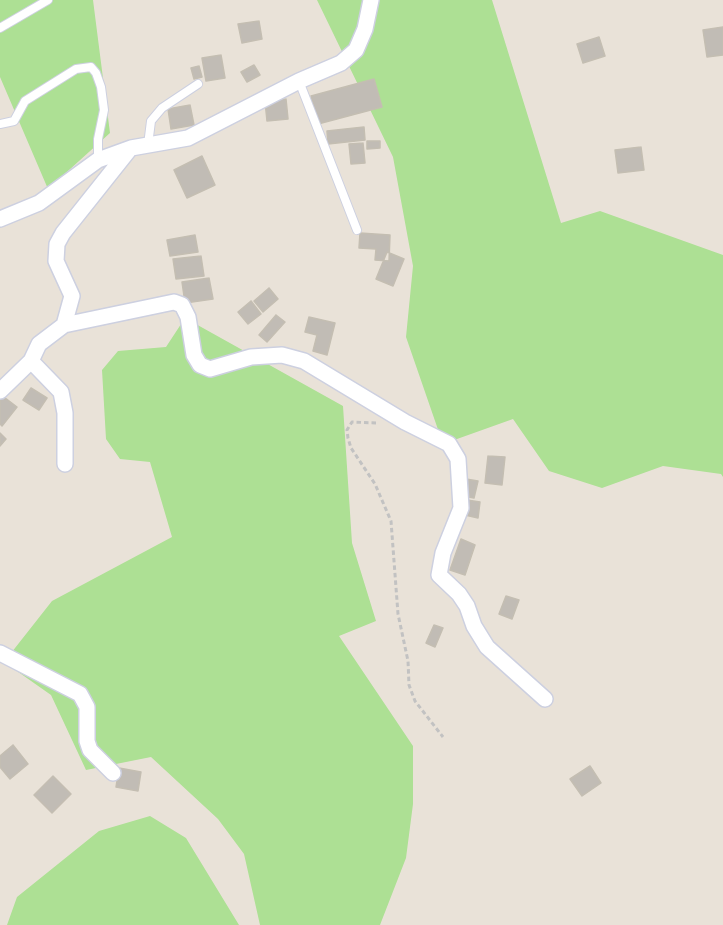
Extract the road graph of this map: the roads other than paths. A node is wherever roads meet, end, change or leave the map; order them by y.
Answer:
1 (48, 0) edge
2 (371, 0) edge
3 (0, 28) edge
4 (299, 81) junction
5 (198, 84) dead end
6 (0, 124) edge
7 (148, 145) junction
8 (131, 148) junction
9 (98, 160) junction
10 (0, 219) edge
11 (357, 230) dead end
12 (64, 325) junction
13 (31, 361) junction
14 (0, 391) edge
15 (65, 464) dead end
16 (0, 653) edge
17 (545, 699) dead end
18 (113, 773) dead end

1 - 3 lane
2 - 4 street
4 - 7 street
4 - 11 lane
5 - 7 lane
6 - 9 lane
7 - 8 street
8 - 9 street
8 - 12 street
9 - 10 street
12 - 13 street
12 - 17 street
13 - 14 street
13 - 15 street
16 - 18 street

